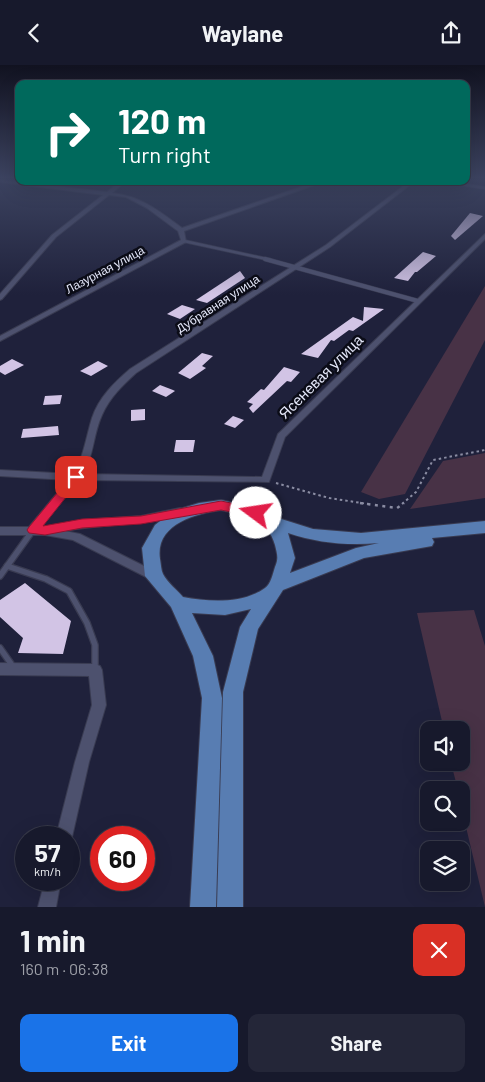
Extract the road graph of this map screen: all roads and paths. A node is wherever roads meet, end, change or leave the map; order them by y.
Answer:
1 (79, 216) edge
2 (162, 216) edge
3 (221, 216) edge
4 (367, 216) edge
5 (181, 230) junction
6 (485, 235) edge
7 (184, 241) junction
8 (297, 266) junction
9 (0, 298) edge
10 (418, 301) junction
11 (0, 339) edge
12 (485, 450) edge
13 (0, 473) edge
14 (76, 477) junction
15 (266, 480) junction
16 (198, 508) junction
17 (268, 520) junction
18 (485, 527) edge
19 (39, 530) junction
20 (0, 531) edge
21 (485, 536) edge
22 (7, 566) junction
23 (0, 576) edge
24 (154, 576) junction
25 (275, 588) junction
26 (178, 603) junction
27 (0, 648) edge
28 (0, 669) edge
29 (15, 669) junction
30 (95, 670) junction
31 (67, 826) edge
32 (51, 891) edge
33 (47, 907) edge
34 (203, 907) edge
35 (230, 907) edge

1 - 9 street
2 - 5 street
3 - 5 street
4 - 8 street, Дубравная улица
5 - 7 street
6 - 10 street, Ясеневая улица
7 - 8 lane
7 - 11 street, Лазурная улица
8 - 10 lane
8 - 14 street, Дубравная улица
10 - 15 street, Ясеневая улица
12 - 15 path
13 - 14 street
14 - 15 street
14 - 19 street, Дубравная улица
16 - 17 main road
16 - 19 street
16 - 24 main road
17 - 18 main road
17 - 25 main road
19 - 20 street
19 - 22 lane
19 - 24 street
21 - 25 main road
22 - 23 lane
22 - 30 lane
24 - 26 main road
25 - 26 main road
25 - 35 main road
26 - 34 main road
27 - 29 lane
28 - 29 street
29 - 30 street
30 - 31 street
32 - 33 street

